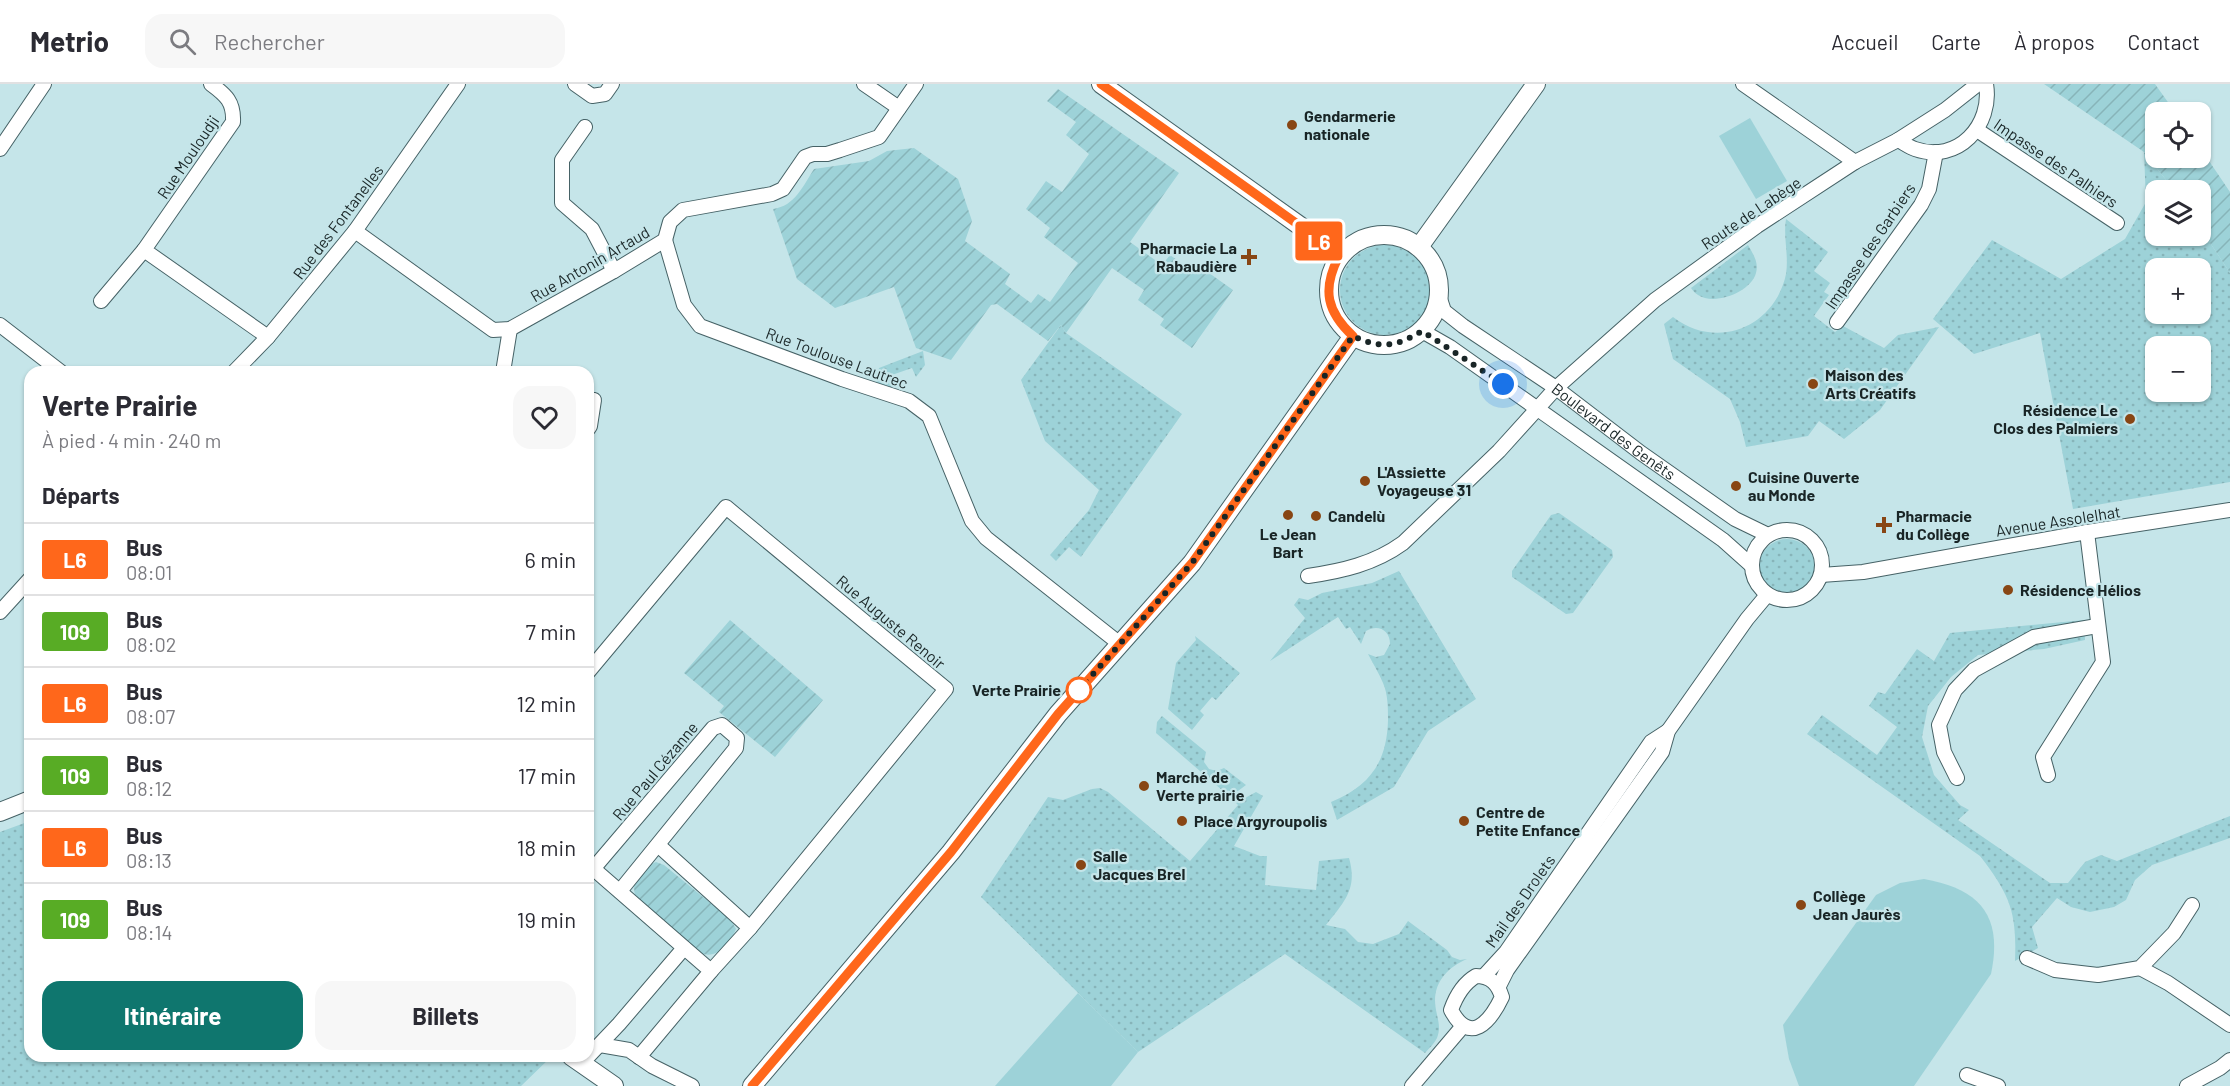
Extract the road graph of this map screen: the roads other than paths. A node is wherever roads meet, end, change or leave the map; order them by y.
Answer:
1 (44, 84) edge
2 (211, 84) edge
3 (458, 84) edge
4 (574, 84) edge
5 (612, 84) edge
6 (864, 84) edge
7 (916, 84) edge
8 (1101, 84) edge
9 (1536, 84) edge
10 (1743, 84) edge
11 (1978, 84) edge
12 (1986, 84) edge
13 (899, 108) junction
14 (585, 128) dead end
15 (1977, 130) junction
16 (1898, 140) junction
17 (0, 148) edge
18 (1936, 152) junction
19 (1855, 162) junction
20 (2117, 223) dead end
21 (355, 231) junction
22 (665, 240) junction
23 (1419, 247) junction
24 (144, 250) junction
25 (1338, 258) junction
26 (614, 271) junction
27 (1439, 296) junction
28 (101, 301) dead end
29 (1838, 322) dead end
30 (0, 325) edge
31 (510, 329) junction
32 (1422, 331) junction
33 (1353, 336) junction
34 (268, 337) junction
35 (53, 366) edge
36 (240, 366) edge
37 (504, 366) edge
38 (1556, 388) junction
39 (1539, 408) junction
40 (2230, 510) edge
41 (2087, 532) junction
42 (1768, 535) junction
43 (1751, 565) junction
44 (1821, 575) junction
45 (1308, 576) dead end
46 (24, 586) edge
47 (1767, 595) junction
48 (0, 612) edge
49 (2097, 626) junction
50 (1120, 644) junction
51 (594, 665) edge
52 (2048, 775) dead end
53 (1958, 778) dead end
54 (1627, 788) junction
55 (24, 802) edge
56 (0, 812) edge
57 (658, 845) junction
58 (594, 864) edge
59 (594, 869) edge
60 (620, 891) junction
61 (2192, 905) dead end
62 (750, 928) junction
63 (684, 948) junction
64 (2027, 958) dead end
65 (2140, 968) junction
66 (711, 971) junction
67 (1484, 976) junction
68 (1499, 986) junction
69 (2230, 1025) edge
70 (1463, 1026) junction
71 (600, 1045) junction
72 (594, 1049) edge
73 (639, 1057) junction
74 (2230, 1060) edge
75 (579, 1062) edge
76 (1968, 1075) dead end
77 (614, 1086) edge
78 (692, 1086) edge
79 (752, 1086) edge
80 (1412, 1086) edge
81 (1998, 1086) edge
82 (2187, 1086) edge

1 - 17 street
2 - 24 street, Rue Mouloudji
3 - 21 street, Rue des Fontanelles
4 - 5 street
6 - 13 street
7 - 13 street, Rue Antonin Artaud
8 - 25 street
9 - 23 street
10 - 19 street
11 - 16 street, Route de Labège
12 - 15 street
13 - 22 street, Rue Antonin Artaud
14 - 26 street
15 - 18 street
15 - 20 street, Impasse des Palhiers
16 - 18 street
16 - 19 street, Route de Labège
18 - 29 street, Impasse des Garbiers
19 - 38 street, Route de Labège
21 - 31 street
21 - 34 street, Rue des Fontanelles
22 - 26 street, Rue Antonin Artaud
22 - 50 street, Rue Toulouse Lautrec
23 - 25 street
23 - 27 street
24 - 28 street, Rue Mouloudji
24 - 34 street
25 - 33 street
26 - 31 street, Rue Antonin Artaud
27 - 32 street
27 - 38 street, Boulevard des Genêts
30 - 35 street
31 - 37 street
32 - 33 street
32 - 39 street, Boulevard des Genêts
33 - 50 street
34 - 36 street, Rue des Fontanelles
38 - 39 street, Route de Labège
38 - 42 street, Boulevard des Genêts
39 - 43 street, Boulevard des Genêts
39 - 45 street, Route de Labège
40 - 41 street, Avenue Assolelhat
41 - 44 street, Avenue Assolelhat
41 - 49 street
42 - 43 street
42 - 44 street
43 - 47 street
44 - 47 street
46 - 48 street
47 - 54 street, Mail des Drolets
49 - 52 street
49 - 53 street
50 - 79 street
51 - 62 street, Rue Auguste Renoir
54 - 67 street, Mail des Drolets
54 - 68 street, Mail des Drolets
55 - 56 street
57 - 58 street, Rue Paul Cézanne
57 - 60 street, Rue Paul Cézanne
57 - 62 street
59 - 60 street
60 - 63 street
61 - 65 street
62 - 66 street, Rue Auguste Renoir
63 - 66 street
63 - 71 street
64 - 65 street
65 - 69 street
66 - 73 street, Rue Auguste Renoir
67 - 68 street
67 - 70 street
68 - 70 street
70 - 80 street
71 - 72 street
71 - 73 street
73 - 78 street
74 - 82 street
75 - 77 street
76 - 81 street

